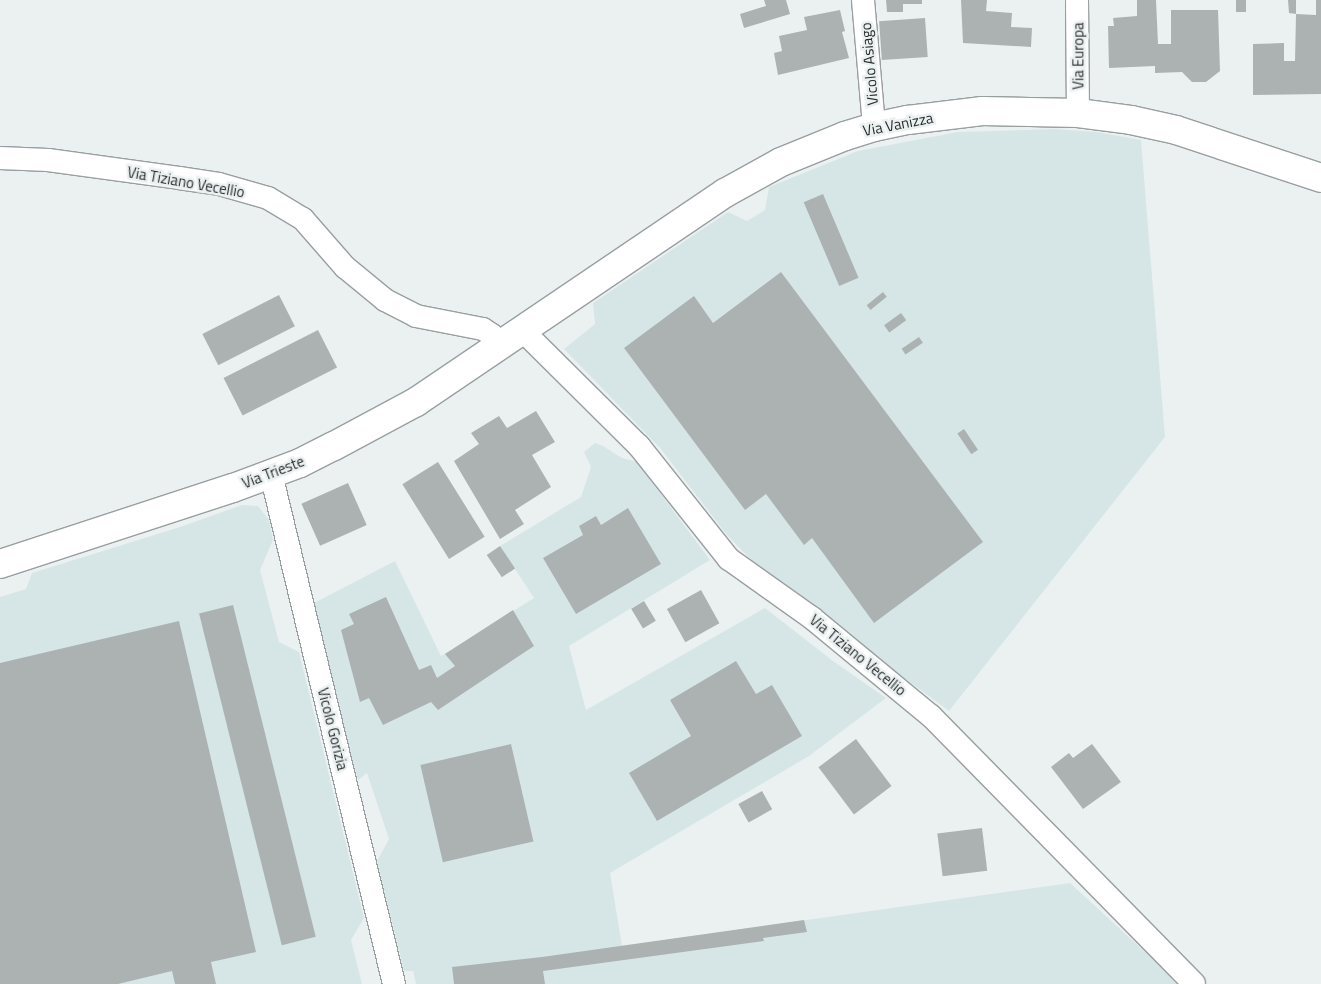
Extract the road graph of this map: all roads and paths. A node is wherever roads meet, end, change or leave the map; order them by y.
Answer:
1 (863, 0) edge
2 (1077, 0) edge
3 (1078, 113) junction
4 (874, 127) junction
5 (0, 158) edge
6 (1321, 178) edge
7 (511, 338) junction
8 (271, 474) junction
9 (0, 564) edge
10 (394, 984) edge
11 (1194, 984) edge

1 - 4 street, Vicolo Asiago
2 - 3 street, Via Europa
3 - 4 street, Via Vanizza
3 - 6 street, Via Vanizza
4 - 7 street, Via Vanizza
5 - 7 street, Via Tiziano Vecellio
7 - 8 street, Via Trieste
7 - 11 street, Via Tiziano Vecellio
8 - 9 street, Via Trieste
8 - 10 street, Vicolo Gorizia

